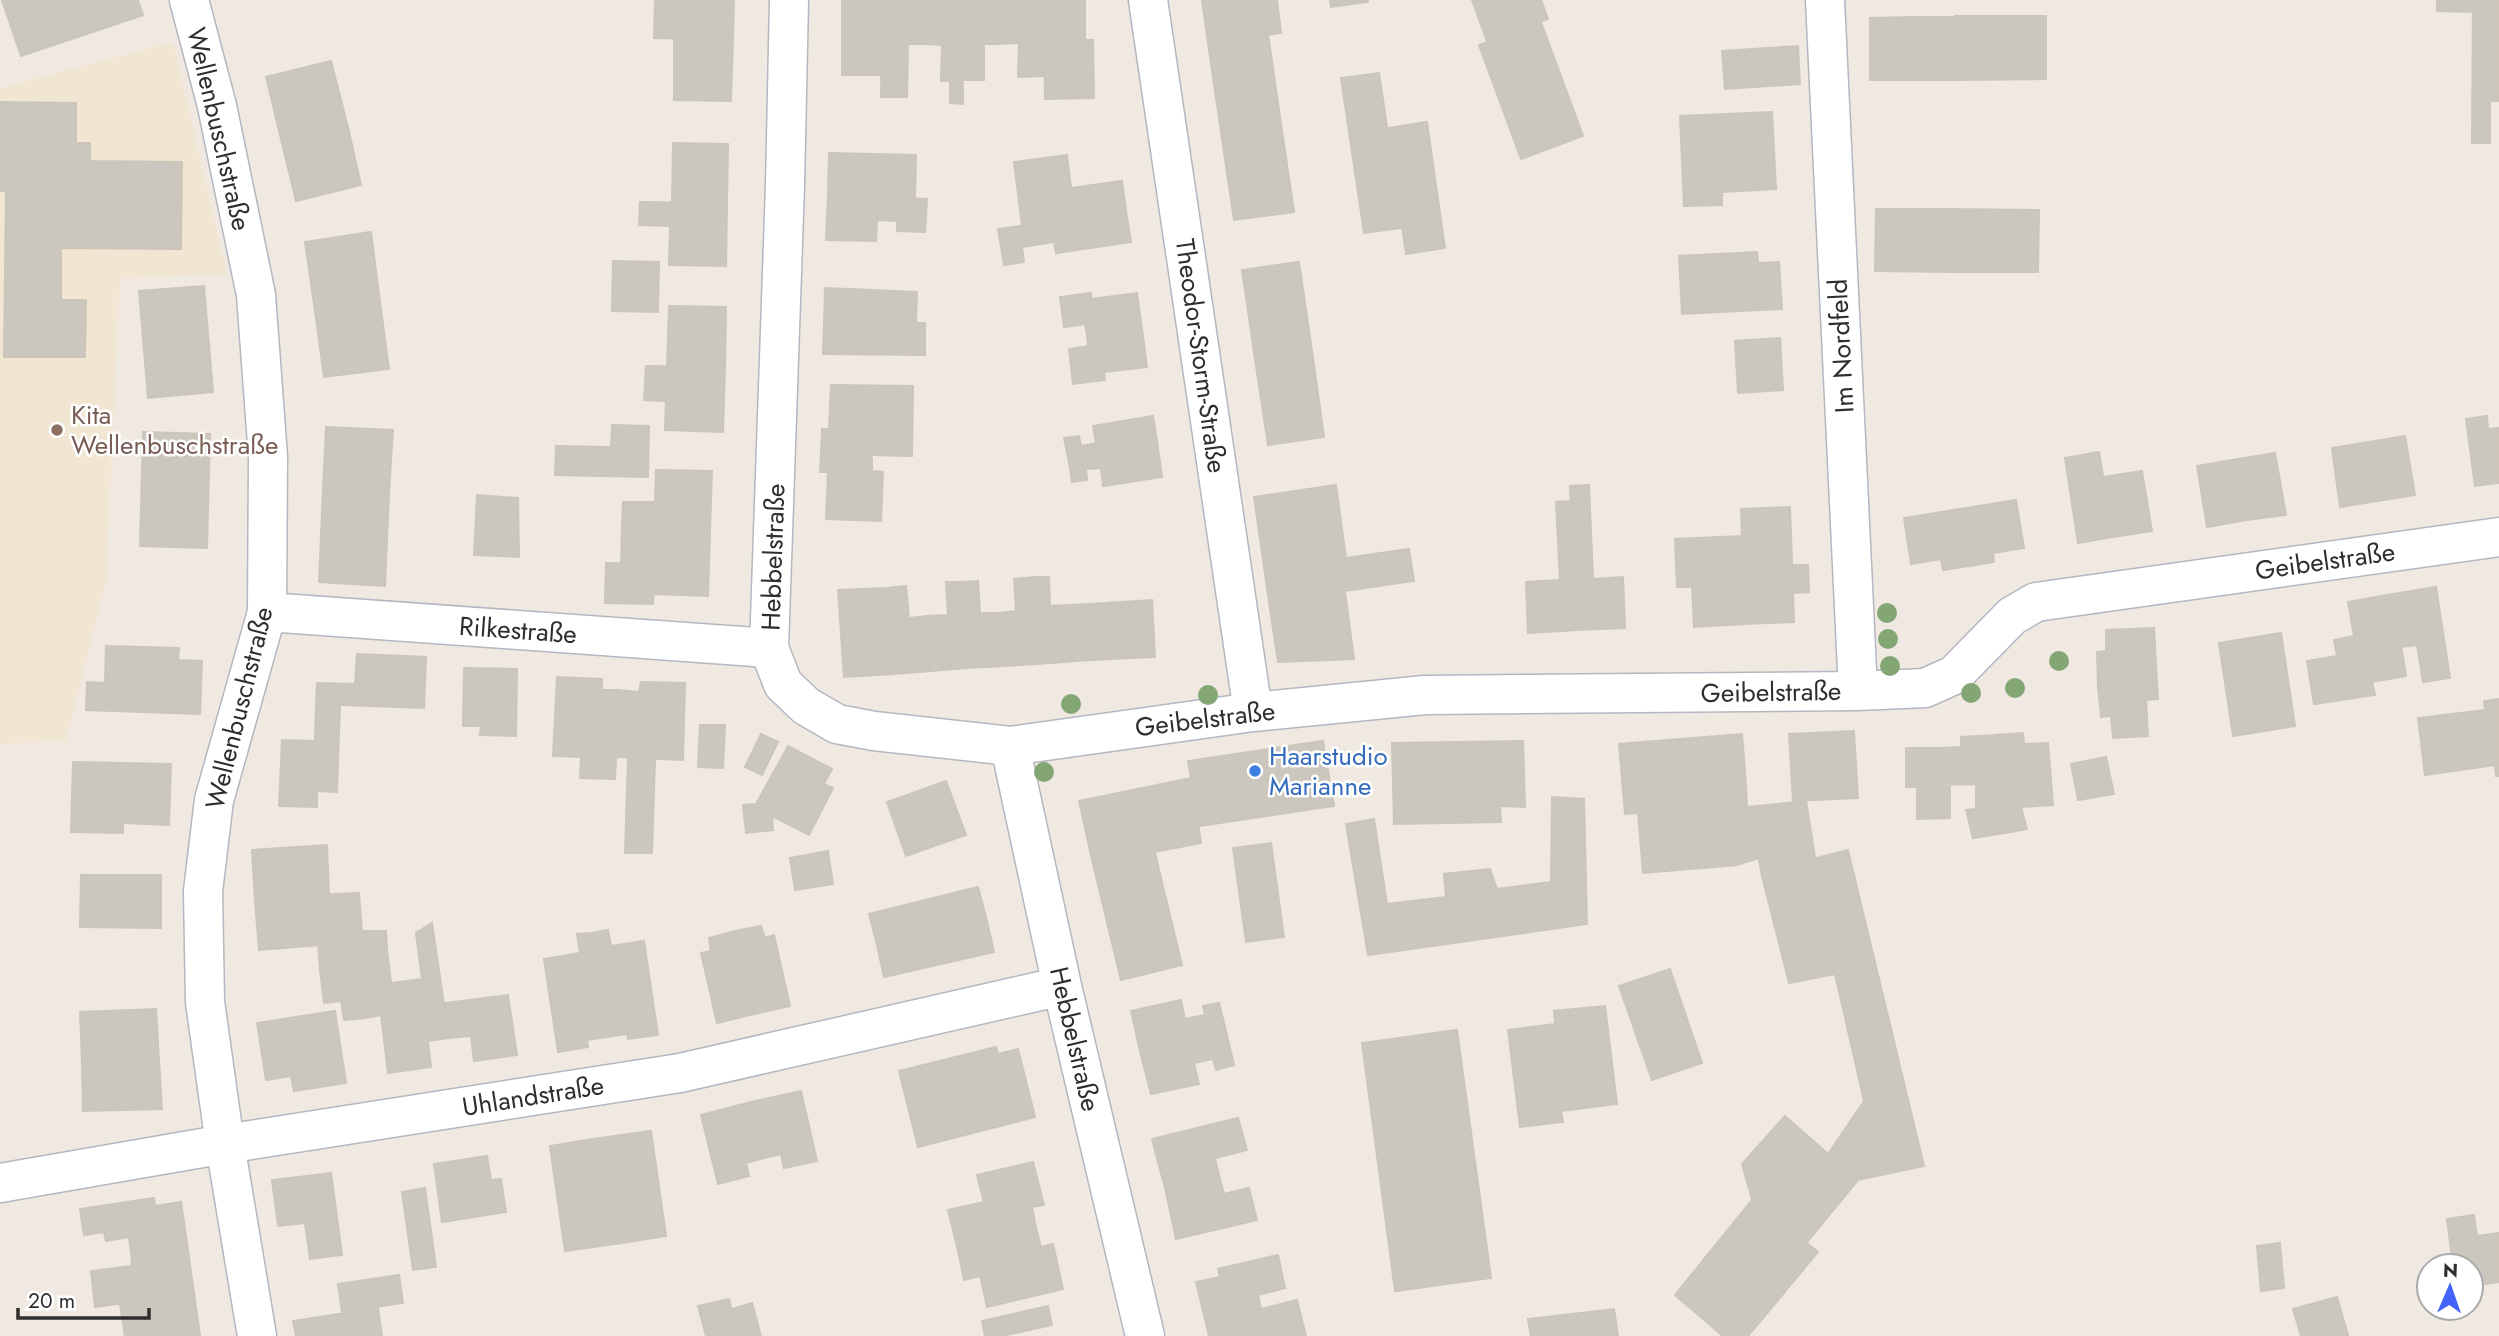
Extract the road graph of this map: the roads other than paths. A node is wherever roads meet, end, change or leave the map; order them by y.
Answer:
1 (189, 0) edge
2 (789, 0) edge
3 (1148, 0) edge
4 (1825, 0) edge
5 (2499, 537) edge
6 (267, 612) junction
7 (769, 648) junction
8 (1858, 691) junction
9 (1253, 712) junction
10 (1010, 746) junction
11 (1062, 986) junction
12 (225, 1144) junction
13 (0, 1183) edge
14 (257, 1336) edge
15 (1145, 1336) edge

1 - 6 street, Wellenbuschstraße
2 - 7 street, Hebbelstraße
3 - 9 street, Theodor-Storm-Straße
4 - 8 street, Im Nordfeld
5 - 8 street, Geibelstraße
6 - 7 street, Rilkestraße
6 - 12 street, Wellenbuschstraße
7 - 10 street, Hebbelstraße
8 - 9 street, Geibelstraße
9 - 10 street, Geibelstraße
10 - 11 street, Hebbelstraße
11 - 12 street, Uhlandstraße
11 - 15 street, Hebbelstraße
12 - 13 street, Uhlandstraße
12 - 14 street, Wellenbuschstraße

